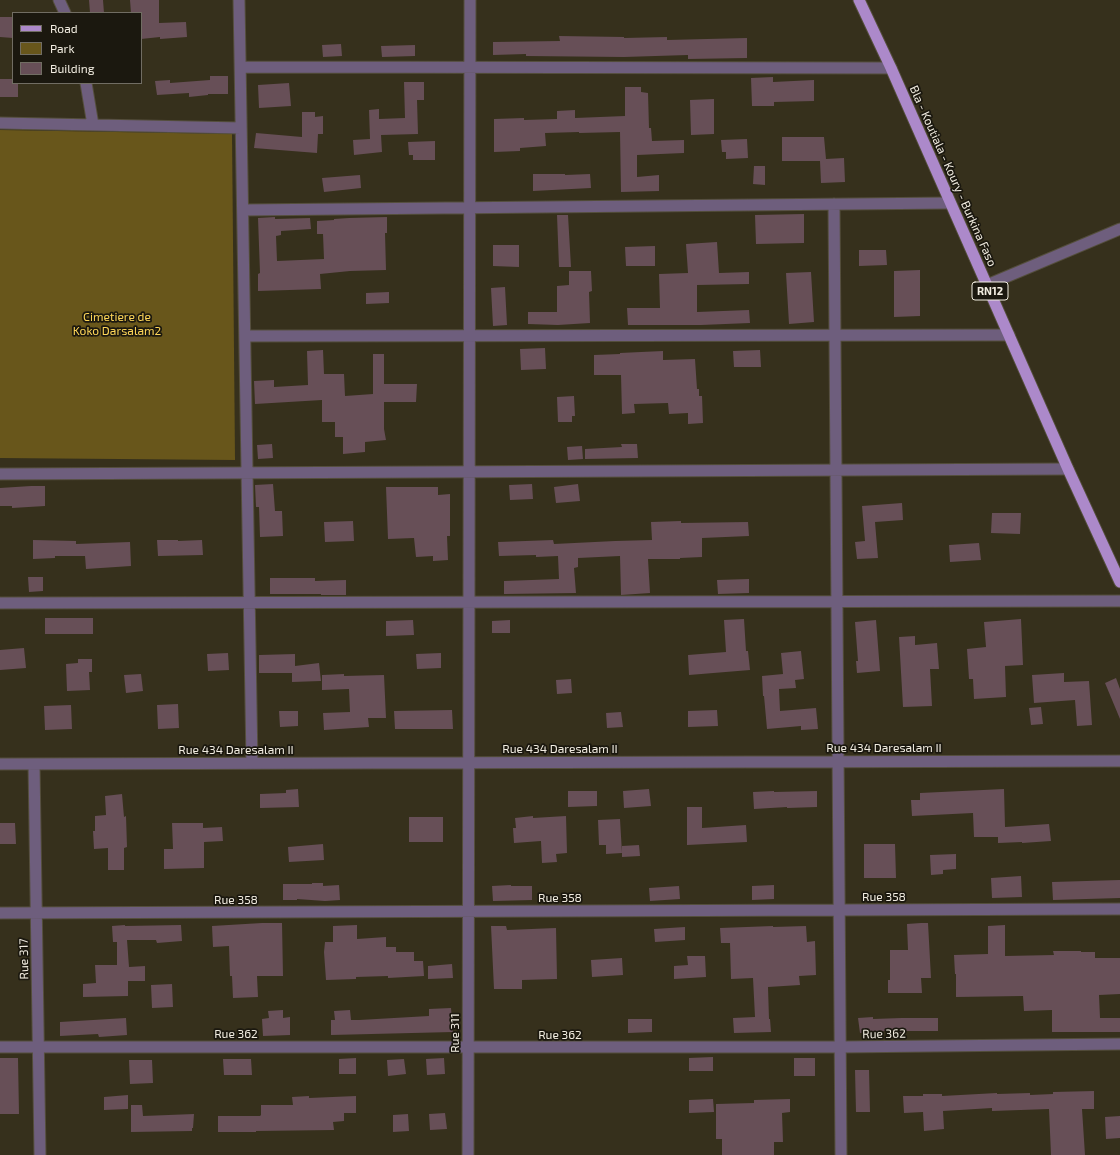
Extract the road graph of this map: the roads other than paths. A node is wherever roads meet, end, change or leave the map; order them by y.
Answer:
1 (59, 0) edge
2 (239, 0) edge
3 (470, 0) edge
4 (859, 0) edge
5 (65, 12) edge
6 (240, 67) junction
7 (470, 67) junction
8 (892, 68) junction
9 (86, 84) edge
10 (0, 123) edge
11 (92, 125) junction
12 (242, 128) junction
13 (950, 203) junction
14 (834, 204) junction
15 (470, 208) junction
16 (243, 210) junction
17 (1120, 229) edge
18 (987, 285) junction
19 (835, 335) junction
20 (1009, 335) junction
21 (245, 336) junction
22 (470, 336) junction
23 (1068, 469) junction
24 (836, 470) junction
25 (470, 472) junction
26 (248, 473) junction
27 (0, 474) edge
28 (1120, 582) edge
29 (1120, 601) edge
30 (0, 602) edge
31 (250, 602) junction
32 (469, 602) junction
33 (837, 602) junction
34 (1120, 761) edge
35 (469, 762) junction
36 (838, 762) junction
37 (252, 763) junction
38 (0, 764) edge
39 (34, 764) junction
40 (1120, 909) edge
41 (840, 910) junction
42 (469, 912) junction
43 (0, 913) edge
44 (36, 913) junction
45 (1120, 1044) edge
46 (38, 1046) junction
47 (0, 1047) edge
48 (468, 1048) junction
49 (841, 1048) junction
50 (40, 1155) edge
51 (468, 1155) edge
52 (842, 1155) edge

1 - 5 street
2 - 6 street
3 - 7 street, Rue 311
4 - 8 main road, Bla - Koutiala - Koury - Burkina Faso / RN12
6 - 7 street
6 - 12 street
7 - 8 street
7 - 15 street, Rue 311
8 - 13 main road, Bla - Koutiala - Koury - Burkina Faso / RN12
9 - 11 street
10 - 11 street
11 - 12 street
12 - 16 street
13 - 14 street
13 - 18 main road, Bla - Koutiala - Koury - Burkina Faso / RN12
14 - 15 street
14 - 19 street
15 - 16 street
15 - 22 street, Rue 311
16 - 21 street
17 - 18 street
18 - 20 main road, Bla - Koutiala - Koury - Burkina Faso / RN12
19 - 20 street
19 - 22 street
19 - 24 street
20 - 23 main road, Bla - Koutiala - Koury - Burkina Faso / RN12
21 - 22 street
21 - 26 street
22 - 25 street, Rue 311
23 - 24 street
23 - 28 main road, Bla - Koutiala - Koury - Burkina Faso / RN12
24 - 25 street
24 - 33 street
25 - 26 street
25 - 32 street, Rue 311
26 - 27 street
26 - 31 street
29 - 33 street
30 - 31 street
31 - 32 street
31 - 37 street
32 - 33 street
32 - 35 street, Rue 311
33 - 36 street
34 - 36 street, Rue 434 Daresalam II
35 - 36 street, Rue 434 Daresalam II
35 - 37 street, Rue 434 Daresalam II
35 - 42 street, Rue 311
36 - 41 street
37 - 39 street, Rue 434 Daresalam II
38 - 39 street, Rue 434 Daresalam II
39 - 44 street, Rue 317
40 - 41 street, Rue 358
41 - 42 street, Rue 358
41 - 49 street
42 - 44 street, Rue 358
42 - 48 street, Rue 311
43 - 44 street, Rue 358
44 - 46 street, Rue 317
45 - 49 street, Rue 362
46 - 47 street, Rue 362
46 - 48 street, Rue 362
46 - 50 street, Rue 317
48 - 49 street, Rue 362
48 - 51 street, Rue 311
49 - 52 street

